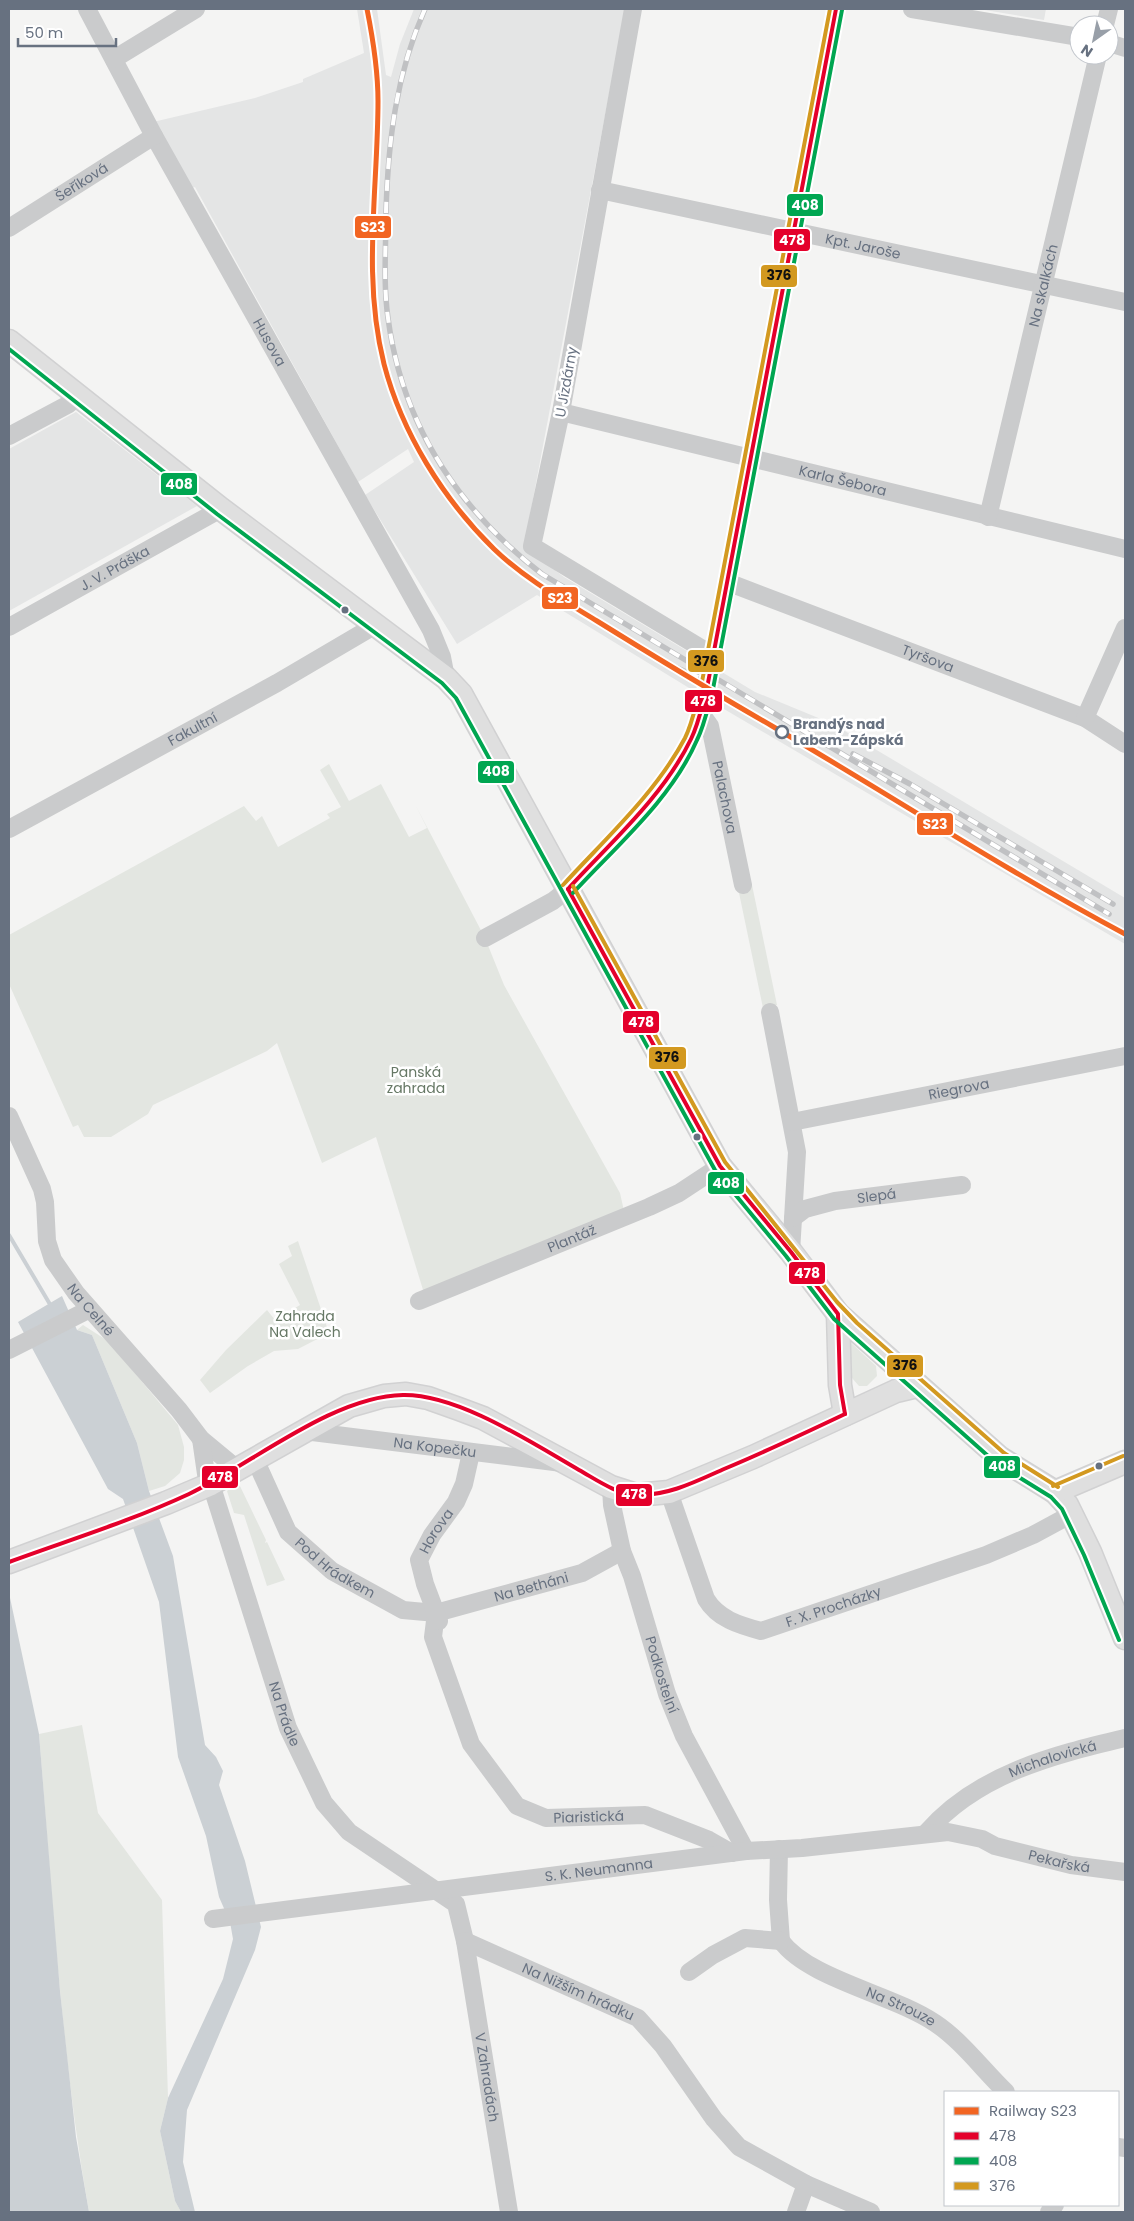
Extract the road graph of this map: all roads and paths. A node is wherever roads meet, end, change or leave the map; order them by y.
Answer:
1 (88, 9) edge
2 (196, 9) edge
3 (633, 9) edge
4 (836, 9) edge
5 (912, 9) edge
6 (1069, 35) edge
7 (114, 59) junction
8 (1096, 65) edge
9 (154, 136) junction
10 (600, 190) junction
11 (9, 228) edge
12 (795, 232) junction
13 (1043, 285) junction
14 (1125, 302) edge
15 (9, 341) edge
16 (77, 396) junction
17 (561, 412) junction
18 (9, 436) edge
19 (750, 459) junction
20 (221, 509) junction
21 (988, 517) junction
22 (1125, 550) edge
23 (727, 582) junction
24 (9, 626) edge
25 (374, 626) junction
26 (1125, 628) edge
27 (714, 656) junction
28 (446, 678) junction
29 (700, 712) junction
30 (1085, 718) junction
31 (1125, 744) edge
32 (9, 829) edge
33 (743, 885) dead end
34 (568, 889) junction
35 (485, 938) dead end
36 (770, 1012) dead end
37 (1125, 1056) edge
38 (9, 1116) edge
39 (792, 1122) junction
40 (720, 1166) junction
41 (962, 1185) dead end
42 (793, 1218) junction
43 (791, 1252) junction
44 (419, 1302) dead end
45 (82, 1313) junction
46 (838, 1314) junction
47 (14, 1347) edge
48 (916, 1386) junction
49 (845, 1414) junction
50 (304, 1431) junction
51 (200, 1439) junction
52 (471, 1453) junction
53 (1125, 1462) edge
54 (245, 1463) junction
55 (567, 1464) junction
56 (211, 1484) junction
57 (611, 1487) junction
58 (669, 1492) junction
59 (1055, 1492) junction
60 (1072, 1514) junction
61 (622, 1550) junction
62 (9, 1562) edge
63 (436, 1612) junction
64 (1125, 1638) edge
65 (470, 1707) dead end
66 (1125, 1738) edge
67 (926, 1833) junction
68 (779, 1849) junction
69 (739, 1852) junction
70 (1125, 1872) edge
71 (437, 1889) junction
72 (213, 1919) dead end
73 (781, 1941) junction
74 (464, 1942) junction
75 (689, 1972) dead end
76 (1005, 2091) edge
77 (806, 2184) junction
78 (509, 2212) edge
79 (796, 2212) edge
80 (871, 2212) edge

1 - 7 street, Husova
2 - 7 street
3 - 10 street, U Jízdárny
4 - 12 street
5 - 6 street
7 - 9 street, Husova
8 - 13 street, Na skalkách
9 - 11 street, Šeříková
9 - 28 street, Husova
10 - 12 street, Kpt. Jaroše
10 - 17 street, U Jízdárny
12 - 13 street, Kpt. Jaroše
12 - 19 street
13 - 14 street, Kpt. Jaroše
13 - 21 street, Na skalkách
15 - 16 main road
16 - 18 street
16 - 20 main road
17 - 19 street, Karla Šebora
17 - 27 street, U Jízdárny
19 - 21 street, Karla Šebora
19 - 23 street
20 - 24 street, J. V. Práška
20 - 25 main road
21 - 22 street, Karla Šebora
23 - 27 street
23 - 30 street, Tyršova
25 - 28 main road
25 - 32 street, Fakultní
26 - 30 street
27 - 29 street
28 - 34 main road
29 - 33 street, Palachova
29 - 34 street
30 - 31 street, Tyršova
34 - 35 street
34 - 40 main road
36 - 39 street
37 - 39 street, Riegrova
38 - 45 street, Na Celné
39 - 42 street
40 - 43 main road
40 - 44 street, Plantáž
41 - 42 street, Slepá
42 - 43 street
43 - 46 main road
45 - 47 street
45 - 51 street, Na Celné
46 - 48 main road
46 - 49 main road
48 - 49 main road
48 - 59 main road
49 - 58 main road
50 - 52 street, Na Kopečku
50 - 54 main road
50 - 55 main road
51 - 54 street, Na Celné
51 - 56 street, Na Prádle
52 - 55 street, Na Kopečku
52 - 63 street, Horova
53 - 59 main road
54 - 56 main road
54 - 63 street, Pod Hrádkem
55 - 57 main road
56 - 62 main road
56 - 71 street, Na Prádle
57 - 58 main road
57 - 61 street, Podkostelní
58 - 60 street, F. X. Procházky
59 - 60 main road
60 - 64 main road
61 - 63 street, Na Betháni
61 - 69 street, Podkostelní
63 - 65 street, Horova
63 - 69 street, Piaristická
66 - 67 street, Michalovická
67 - 68 street, S. K. Neumanna
67 - 70 street, Pekařská
68 - 69 street, S. K. Neumanna
68 - 73 street
69 - 71 street, S. K. Neumanna
71 - 72 street, S. K. Neumanna
71 - 74 street
73 - 75 street
73 - 76 street, Na Strouze
74 - 77 street, Na Nižším hrádku
74 - 78 street, V Zahradách
77 - 79 street
77 - 80 street, Na Nižším hrádku

